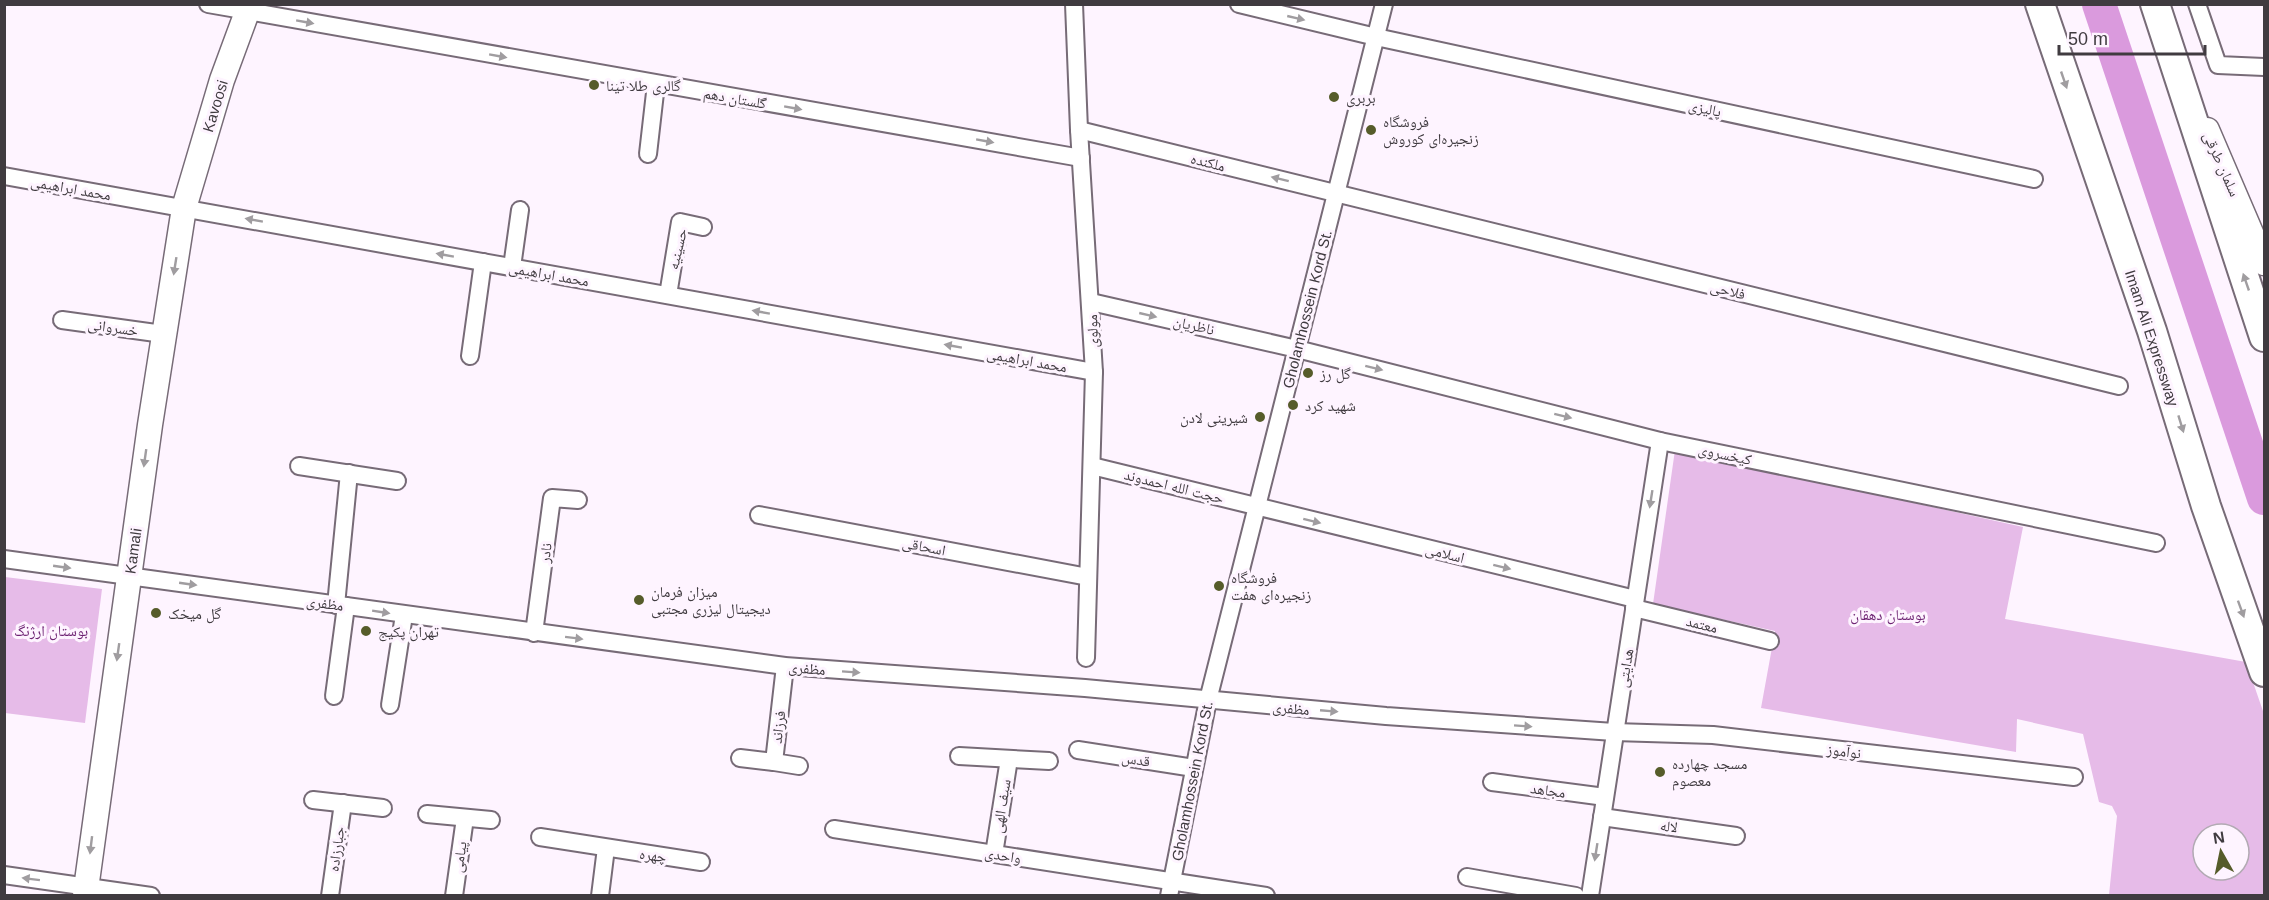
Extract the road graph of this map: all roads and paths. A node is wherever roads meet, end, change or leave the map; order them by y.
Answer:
1 (208, 4) edge
2 (1074, 4) edge
3 (1239, 4) edge
4 (1384, 4) edge
5 (2040, 4) edge
6 (2155, 4) edge
7 (2197, 4) edge
8 (249, 8) edge
9 (1376, 37) junction
10 (2177, 66) junction
11 (2265, 67) edge
12 (656, 84) junction
13 (1079, 130) junction
14 (648, 154) dead end
15 (1081, 158) junction
16 (4, 176) edge
17 (2034, 179) dead end
18 (1336, 193) junction
19 (184, 208) junction
20 (519, 210) dead end
21 (703, 227) dead end
22 (483, 262) junction
23 (2265, 263) edge
24 (512, 267) junction
25 (668, 295) junction
26 (1091, 302) junction
27 (62, 320) dead end
28 (163, 334) junction
29 (2265, 337) edge
30 (1297, 349) junction
31 (470, 357) dead end
32 (1094, 372) junction
33 (2119, 386) dead end
34 (1660, 441) junction
35 (299, 466) dead end
36 (1092, 466) junction
37 (349, 473) junction
38 (397, 481) dead end
39 (578, 500) dead end
40 (1255, 507) junction
41 (759, 515) dead end
42 (2156, 543) dead end
43 (4, 559) edge
44 (130, 576) junction
45 (1088, 577) junction
46 (1635, 603) junction
47 (341, 606) junction
48 (404, 615) junction
49 (534, 633) junction
50 (1770, 641) dead end
51 (1086, 658) dead end
52 (785, 666) junction
53 (2265, 672) edge
54 (333, 696) dead end
55 (1208, 700) junction
56 (390, 705) dead end
57 (1614, 732) junction
58 (1078, 750) dead end
59 (959, 756) dead end
60 (740, 758) dead end
61 (1009, 759) junction
62 (1049, 761) dead end
63 (774, 762) junction
64 (799, 766) dead end
65 (1194, 768) junction
66 (2074, 777) dead end
67 (1492, 782) dead end
68 (1605, 797) junction
69 (313, 800) dead end
70 (343, 803) junction
71 (383, 808) dead end
72 (427, 814) dead end
73 (1602, 817) junction
74 (465, 818) junction
75 (491, 820) dead end
76 (834, 829) dead end
77 (1736, 836) dead end
78 (540, 837) dead end
79 (606, 848) junction
80 (994, 854) junction
81 (701, 862) dead end
82 (4, 875) edge
83 (1467, 877) dead end
84 (1171, 889) edge
85 (85, 891) edge
86 (151, 896) edge
87 (330, 896) edge
88 (454, 896) edge
89 (600, 896) edge
90 (1266, 896) edge
91 (1576, 896) edge
92 (1590, 896) edge

1 - 8 street, گلستان دهم
2 - 13 street, مولوی
3 -> 9 street, پالیزی
4 - 9 street, Gholamhossein Kord St.
5 -> 53 highway, Imam Ali Expressway
6 - 10 highway
7 - 11 street
8 -> 12 street, گلستان دهم
8 - 19 main road, Kavoosi
9 - 17 street, پالیزی
9 - 18 street, Gholamhossein Kord St.
10 - 23 main road, سلمان طرقی
29 -> 10 highway
12 - 14 street
12 -> 15 street, گلستان دهم
13 - 15 street, مولوی
18 -> 13 street, ملکنده
15 - 26 street, مولوی
16 - 19 street, محمد ابراهیمی
18 - 30 street, Gholamhossein Kord St.
18 - 33 street, فلاحی
22 -> 19 street, محمد ابراهیمی
19 -> 28 main road, Kamali
20 - 24 street
21 - 25 street, حسینیه
22 - 24 street, محمد ابراهیمی
22 - 31 street
24 - 25 street, محمد ابراهیمی
32 -> 25 street, محمد ابراهیمی
26 -> 30 street, ناظریان
26 - 32 street, مولوی
27 - 28 street, خسروانی
28 -> 44 main road, Kamali
30 -> 34 street, کیخسروی
30 - 40 street, Gholamhossein Kord St.
32 - 36 street, مولوی
34 - 42 street, کیخسروی
34 -> 46 street, هدایتی
35 - 37 street
36 - 40 street, حجت الله احمدوند
36 - 45 street, مولوی
37 - 38 street
37 - 47 street
39 - 49 street, نادر
40 -> 46 street, اسلامی
40 - 55 street, Gholamhossein Kord St.
41 - 45 street, اسحاقی
43 -> 44 street, مظفری
44 -> 47 street, مظفری
44 -> 85 main road, Kamali
45 - 51 street, مولوی
46 - 50 street, معتمد
46 - 57 street, هدایتی
47 -> 48 street, مظفری
47 - 54 street
48 - 49 street, مظفری
48 - 56 street
49 -> 52 street, مظفری
52 -> 55 street, مظفری
52 - 63 street, فرزاند
55 -> 57 street, مظفری
55 - 65 street, Gholamhossein Kord St.
57 - 66 street, نوآموز
57 - 68 street, هدایتی
58 - 65 street, قدس
59 - 61 street
60 - 63 street
61 - 62 street
61 - 80 street, سیف الهی
63 - 64 street, فرزاند
65 - 84 street, Gholamhossein Kord St.
67 - 68 street, مجاهد
68 - 73 street, هدایتی
69 - 70 street
70 - 71 street
70 - 87 street, جبارزاده
72 - 74 street
73 - 77 street, لاله
73 -> 92 street, هدایتی
74 - 75 street
74 - 88 street, پیامی
76 - 80 street, واحدی
78 - 79 street, چهره
79 - 81 street, چهره
79 - 89 street
80 - 84 street, واحدی
85 -> 82 street
83 - 91 street
84 - 90 street, واحدی
85 - 86 street

